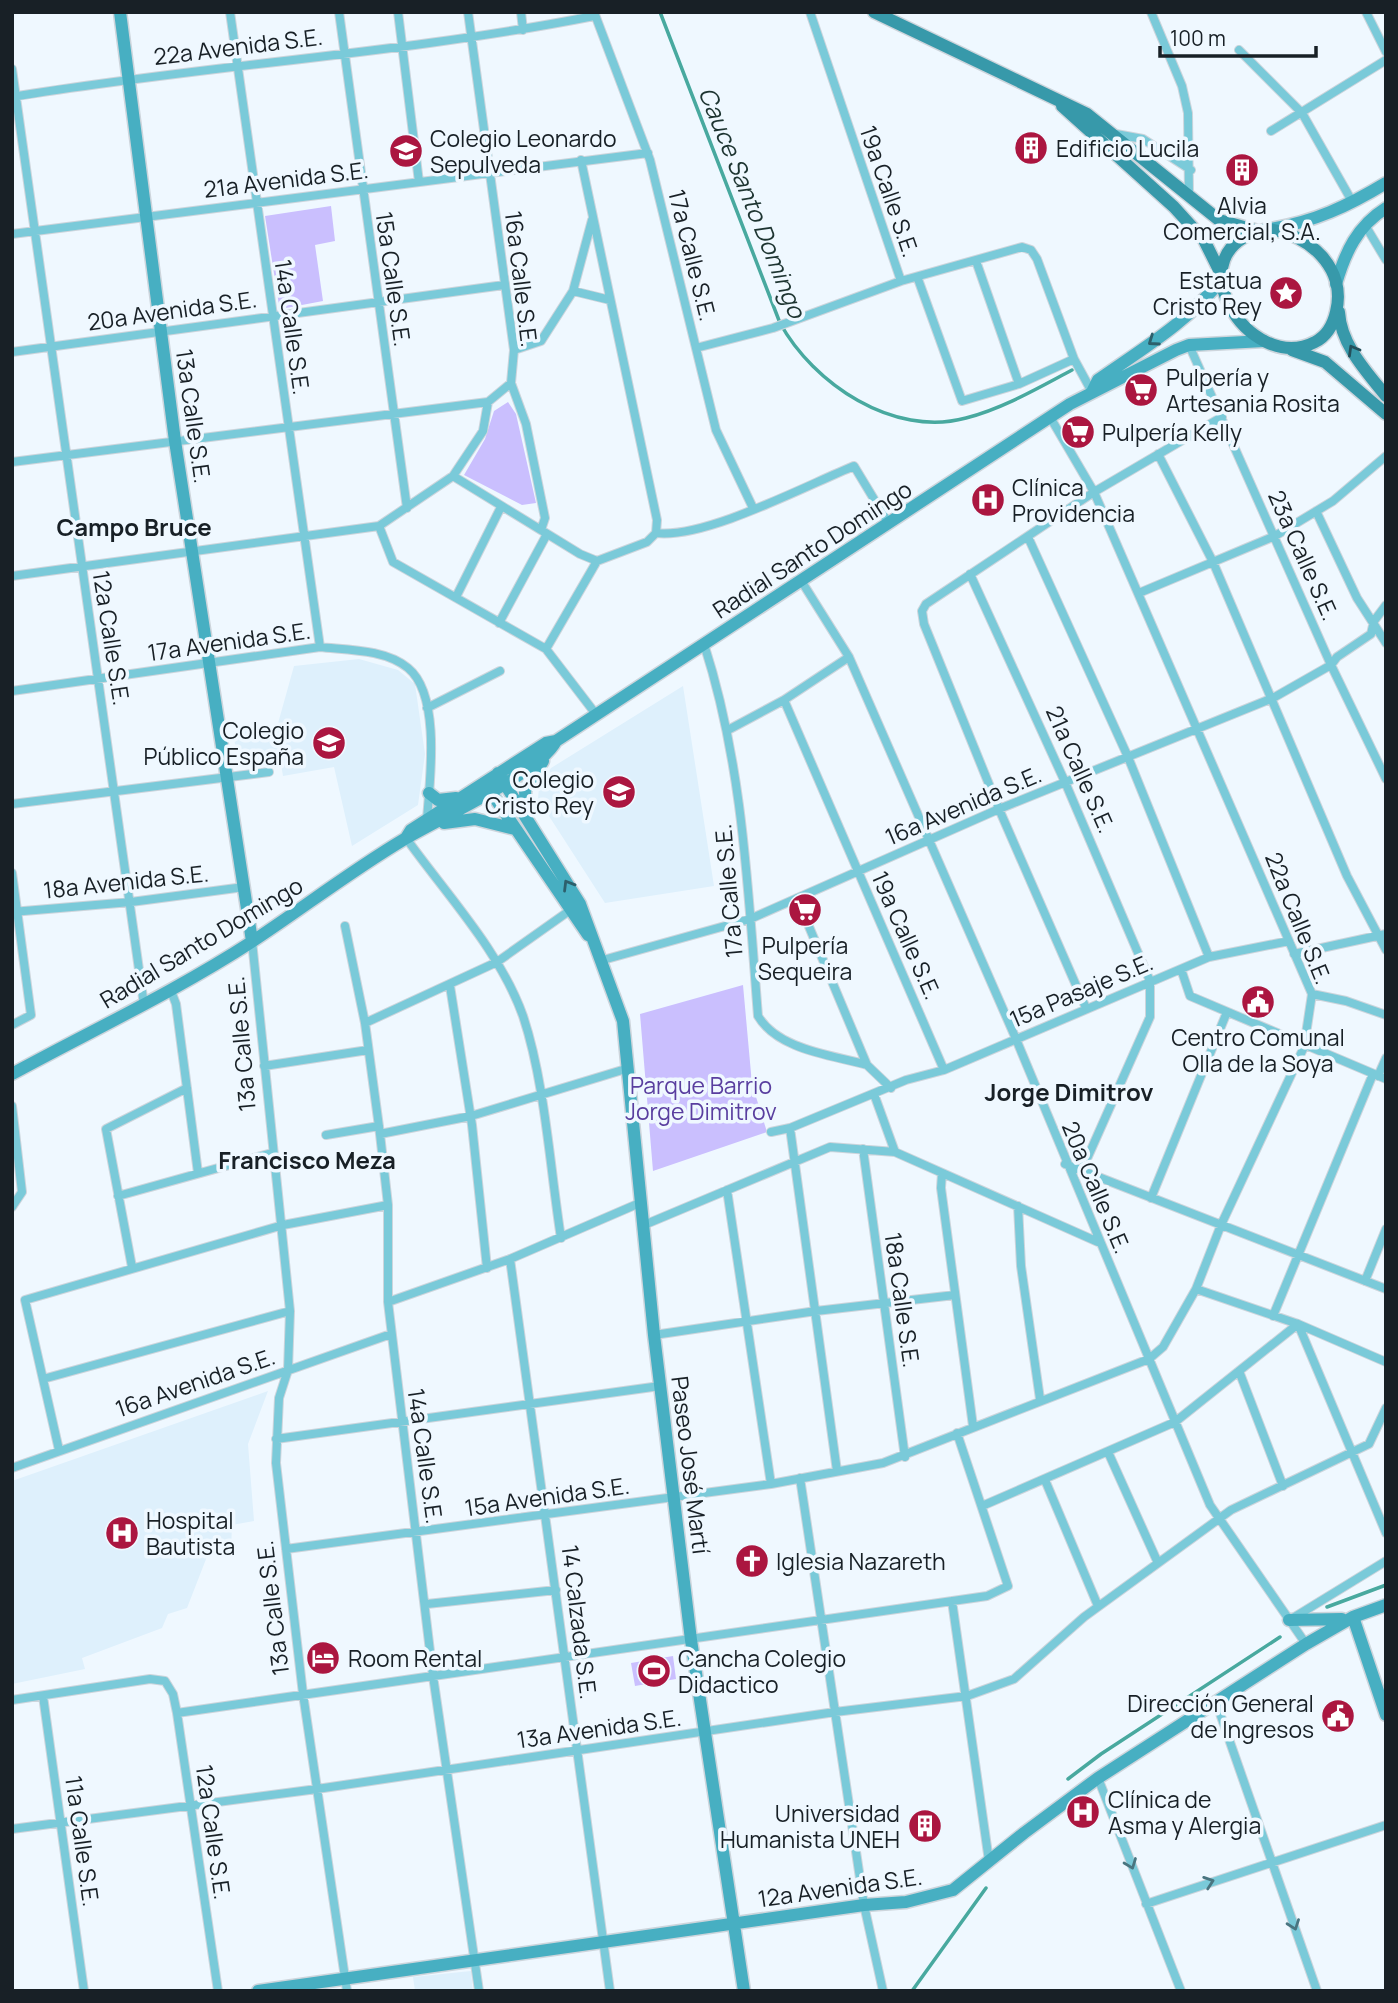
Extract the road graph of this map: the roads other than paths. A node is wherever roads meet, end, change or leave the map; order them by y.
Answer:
1 (120, 12) edge
2 (230, 12) edge
3 (339, 12) edge
4 (398, 12) edge
5 (468, 12) edge
6 (521, 12) edge
7 (810, 12) edge
8 (874, 12) edge
9 (1151, 12) edge
10 (1366, 12) edge
11 (594, 14) edge
12 (523, 30) junction
13 (472, 38) junction
14 (402, 46) junction
15 (1239, 50) dead end
16 (344, 52) junction
17 (1386, 52) edge
18 (1386, 60) edge
19 (237, 66) junction
20 (12, 69) edge
21 (129, 80) junction
22 (14, 97) edge
23 (1054, 99) junction
24 (1302, 113) junction
25 (1271, 131) dead end
26 (1112, 134) junction
27 (648, 153) junction
28 (581, 160) junction
29 (1191, 170) junction
30 (488, 173) junction
31 (419, 182) junction
32 (1386, 183) edge
33 (363, 189) junction
34 (1189, 196) junction
35 (256, 203) junction
36 (1353, 203) junction
37 (1386, 208) edge
38 (146, 217) junction
39 (593, 217) junction
40 (1365, 225) junction
41 (1263, 230) junction
42 (34, 232) junction
43 (12, 234) edge
44 (1386, 260) edge
45 (976, 261) junction
46 (1221, 277) junction
47 (918, 279) junction
48 (901, 281) junction
49 (504, 285) junction
50 (1337, 290) junction
51 (573, 291) junction
52 (610, 300) junction
53 (377, 301) junction
54 (272, 316) junction
55 (161, 331) junction
56 (1264, 341) junction
57 (1189, 345) junction
58 (1278, 346) junction
59 (51, 347) junction
60 (696, 348) junction
61 (514, 351) junction
62 (12, 352) edge
63 (1074, 359) junction
64 (511, 383) junction
65 (1019, 384) junction
66 (1092, 392) junction
67 (1386, 396) edge
68 (488, 402) junction
69 (1386, 414) edge
70 (393, 416) junction
71 (1051, 417) junction
72 (1222, 417) junction
73 (288, 426) junction
74 (175, 441) junction
75 (1158, 454) junction
76 (67, 455) junction
77 (1386, 456) edge
78 (12, 462) edge
79 (453, 476) junction
80 (1094, 492) junction
81 (501, 507) junction
82 (407, 508) junction
83 (753, 508) junction
84 (1316, 511) junction
85 (889, 524) junction
86 (379, 526) junction
87 (544, 532) junction
88 (656, 533) junction
89 (304, 536) junction
90 (1275, 536) junction
91 (1028, 537) junction
92 (192, 550) junction
93 (597, 561) junction
94 (1213, 562) junction
95 (82, 566) junction
96 (970, 575) junction
97 (12, 576) edge
98 (803, 582) junction
99 (1139, 593) junction
100 (456, 597) junction
101 (1386, 605) edge
102 (499, 623) junction
103 (1373, 626) junction
104 (1386, 643) edge
105 (704, 644) junction
106 (320, 647) junction
107 (545, 649) junction
108 (849, 657) junction
109 (210, 664) junction
110 (1331, 665) junction
111 (500, 671) dead end
112 (99, 679) junction
113 (12, 691) edge
114 (1273, 698) junction
115 (784, 700) junction
116 (427, 708) junction
117 (595, 713) junction
118 (1199, 728) junction
119 (728, 730) junction
120 (554, 746) junction
121 (1128, 757) junction
122 (269, 772) dead end
123 (227, 778) junction
124 (501, 778) junction
125 (1386, 779) edge
126 (1065, 782) junction
127 (487, 787) junction
128 (115, 792) junction
129 (429, 793) junction
130 (459, 797) junction
131 (12, 804) edge
132 (999, 808) junction
133 (526, 815) junction
134 (432, 821) junction
135 (515, 829) junction
136 (406, 838) junction
137 (929, 840) junction
138 (858, 872) junction
139 (12, 873) edge
140 (244, 887) junction
141 (797, 898) junction
142 (131, 902) junction
143 (16, 911) edge
144 (569, 911) junction
145 (750, 919) junction
146 (345, 926) dead end
147 (1381, 934) edge
148 (1289, 940) junction
149 (253, 941) junction
150 (597, 946) junction
151 (1386, 950) edge
152 (1294, 954) junction
153 (1209, 957) junction
154 (603, 960) junction
155 (497, 962) junction
156 (1181, 969) junction
157 (1150, 981) junction
158 (450, 986) junction
159 (171, 991) junction
160 (1312, 994) junction
161 (144, 1006) junction
162 (1086, 1008) junction
163 (1227, 1012) junction
164 (1386, 1015) edge
165 (365, 1023) junction
166 (12, 1025) edge
167 (1016, 1039) junction
168 (1304, 1047) junction
169 (368, 1050) junction
170 (1386, 1058) edge
171 (867, 1065) junction
172 (264, 1066) junction
173 (629, 1068) junction
174 (944, 1070) junction
175 (12, 1074) edge
176 (1379, 1077) edge
177 (187, 1088) junction
178 (891, 1088) junction
179 (874, 1094) junction
180 (540, 1097) junction
181 (12, 1106) edge
182 (471, 1116) junction
183 (790, 1128) junction
184 (379, 1130) junction
185 (771, 1132) dead end
186 (326, 1135) dead end
187 (863, 1149) junction
188 (895, 1152) junction
189 (272, 1153) junction
190 (795, 1162) junction
191 (1065, 1164) junction
192 (1082, 1170) junction
193 (198, 1173) junction
194 (942, 1173) junction
195 (727, 1190) junction
196 (118, 1196) junction
197 (1151, 1198) junction
198 (642, 1202) junction
199 (388, 1205) junction
200 (1018, 1206) junction
201 (12, 1207) edge
202 (283, 1225) junction
203 (644, 1225) junction
204 (1221, 1225) junction
205 (1386, 1229) edge
206 (561, 1238) junction
207 (1098, 1242) junction
208 (1296, 1254) junction
209 (510, 1259) junction
210 (132, 1267) junction
211 (487, 1268) junction
212 (1364, 1281) junction
213 (1196, 1289) junction
214 (1386, 1289) edge
215 (955, 1295) junction
216 (387, 1302) junction
217 (884, 1304) junction
218 (290, 1311) junction
219 (816, 1311) junction
220 (1273, 1316) junction
221 (746, 1323) junction
222 (1298, 1324) junction
223 (391, 1334) junction
224 (654, 1335) junction
225 (1149, 1359) junction
226 (1386, 1362) edge
227 (288, 1370) junction
228 (1239, 1371) junction
229 (43, 1379) junction
230 (660, 1386) junction
231 (1040, 1399) junction
232 (531, 1405) junction
233 (1386, 1408) edge
234 (402, 1422) junction
235 (1175, 1422) junction
236 (973, 1426) junction
237 (957, 1433) junction
238 (276, 1439) junction
239 (59, 1450) junction
240 (1108, 1452) junction
241 (1352, 1453) junction
242 (905, 1457) junction
243 (12, 1468) edge
244 (837, 1471) junction
245 (800, 1478) junction
246 (1045, 1480) junction
247 (771, 1484) junction
248 (1283, 1486) junction
249 (675, 1498) junction
250 (982, 1506) junction
251 (546, 1515) junction
252 (1220, 1519) junction
253 (417, 1533) junction
254 (1386, 1533) edge
255 (286, 1549) junction
256 (1386, 1562) edge
257 (1158, 1563) junction
258 (556, 1590) junction
259 (952, 1601) junction
260 (427, 1604) junction
261 (1386, 1605) edge
262 (1098, 1606) junction
263 (1353, 1618) junction
264 (823, 1621) junction
265 (1290, 1622) junction
266 (691, 1640) junction
267 (1306, 1644) junction
268 (566, 1658) junction
269 (433, 1676) junction
270 (303, 1693) junction
271 (43, 1696) junction
272 (967, 1696) junction
273 (12, 1700) edge
274 (1216, 1702) junction
275 (835, 1712) junction
276 (177, 1713) junction
277 (1386, 1715) edge
278 (704, 1733) junction
279 (576, 1752) junction
280 (447, 1770) junction
281 (1098, 1778) junction
282 (317, 1789) junction
283 (190, 1805) junction
284 (62, 1821) junction
285 (1386, 1825) edge
286 (12, 1829) edge
287 (989, 1861) junction
288 (1271, 1861) junction
289 (1146, 1904) junction
290 (864, 1905) junction
291 (733, 1923) junction
292 (603, 1943) junction
293 (475, 1961) junction
294 (346, 1985) edge
295 (84, 1991) edge
296 (218, 1991) edge
297 (258, 1991) edge
298 (479, 1991) edge
299 (610, 1991) edge
300 (744, 1991) edge
301 (883, 1991) edge
302 (1181, 1991) edge
303 (1317, 1991) edge

1 - 21 main road, 13a Calle S.E.
2 - 19 street, 14a Calle S.E.
3 - 16 street, 15a Calle S.E.
4 - 14 street
5 - 13 street, 16a Calle S.E.
6 - 12 street
7 - 48 street, 19a Calle S.E.
8 - 23 main road
9 - 29 street
10 - 17 street
11 - 12 street, 22a Avenida S.E.
11 - 27 street, 17a Calle S.E.
12 - 13 street, 22a Avenida S.E.
13 - 14 street, 22a Avenida S.E.
13 - 30 street, 16a Calle S.E.
14 - 16 street, 22a Avenida S.E.
14 - 31 street
15 - 24 street
16 - 19 street, 22a Avenida S.E.
16 - 33 street, 15a Calle S.E.
18 - 24 street
19 - 21 street, 22a Avenida S.E.
19 - 35 street, 14a Calle S.E.
20 - 22 street, 12a Calle S.E.
21 - 22 street, 22a Avenida S.E.
21 - 38 main road, 13a Calle S.E.
22 - 42 street, 12a Calle S.E.
23 - 26 main road
23 - 46 main road
24 - 25 street
24 - 36 street
26 - 29 street
26 - 34 main road
27 - 28 street, 21a Avenida S.E.
27 - 60 street, 17a Calle S.E.
28 - 30 street, 21a Avenida S.E.
28 - 39 street
29 - 34 street
30 - 31 street, 21a Avenida S.E.
30 - 49 street, 16a Calle S.E.
31 - 33 street, 21a Avenida S.E.
32 - 36 main road
33 - 35 street, 21a Avenida S.E.
33 - 53 street, 15a Calle S.E.
34 - 41 main road
35 - 38 street, 21a Avenida S.E.
35 - 54 street, 14a Calle S.E.
36 - 41 main road
37 - 40 main road
38 - 42 street, 21a Avenida S.E.
38 - 55 main road, 13a Calle S.E.
39 - 51 street
39 - 52 street
40 - 44 street
40 - 50 main road
41 - 46 main road
41 - 50 main road
42 - 43 street, 21a Avenida S.E.
42 - 59 street, 12a Calle S.E.
45 - 47 street
45 - 63 street
45 - 65 street
46 - 56 main road
46 -> 66 main road, Radial Santo Domingo
47 - 48 street, 19a Calle S.E.
47 - 65 street, 19a Calle S.E.
48 - 60 street
49 - 53 street, 20a Avenida S.E.
49 - 61 street, 16a Calle S.E.
50 - 58 main road
67 -> 50 main road
51 - 52 street
51 - 61 street
52 - 88 street
53 - 54 street, 20a Avenida S.E.
53 - 70 street, 15a Calle S.E.
54 - 55 street, 20a Avenida S.E.
54 - 73 street, 14a Calle S.E.
55 - 59 street, 20a Avenida S.E.
55 - 74 main road, 13a Calle S.E.
56 - 57 main road, Radial Santo Domingo
56 - 58 main road
57 - 66 main road, Radial Santo Domingo
57 - 72 street, 23a Calle S.E.
58 - 69 main road
59 - 62 street, 20a Avenida S.E.
59 - 76 street, 12a Calle S.E.
60 - 83 street, 17a Calle S.E.
61 - 64 street, 16a Calle S.E.
63 - 65 street
63 - 66 street
64 - 68 street
64 - 87 street
66 - 71 main road, Radial Santo Domingo
68 - 70 street
68 - 79 street
70 - 73 street
70 - 82 street, 15a Calle S.E.
71 - 80 street, 22a Calle S.E.
71 - 85 main road, Radial Santo Domingo
72 - 75 street
72 - 90 street, 23a Calle S.E.
73 - 74 street
73 - 89 street, 14a Calle S.E.
74 - 76 street
74 - 92 main road, 13a Calle S.E.
75 - 80 street
75 - 94 street
76 - 78 street
76 - 95 street, 12a Calle S.E.
77 - 84 street
79 - 81 street
79 - 82 street
80 - 91 street
80 - 99 street, 22a Calle S.E.
81 - 87 street
81 - 100 street
82 - 86 street
83 - 85 street
83 - 88 street
84 - 90 street
84 - 103 street
85 - 98 main road, Radial Santo Domingo
86 - 89 street
86 - 100 street
87 - 93 street
87 - 102 street
88 - 93 street
89 - 92 street
89 - 106 street, 14a Calle S.E.
90 - 94 street
90 - 110 street, 23a Calle S.E.
91 - 96 street
91 - 121 street
92 - 95 street
92 - 109 main road, 13a Calle S.E.
93 - 107 street
94 - 99 street
94 - 114 street
95 - 97 street
95 - 112 street, 12a Calle S.E.
96 - 126 street, 21a Calle S.E.
96 - 132 street
98 - 105 main road, Radial Santo Domingo
98 - 108 street, 20a Calle S.E.
99 - 118 street, 22a Calle S.E.
100 - 102 street
101 - 103 street, 16a Avenida S.E.
102 - 107 street
103 - 104 street
103 - 110 street, 16a Avenida S.E.
105 - 117 main road, Radial Santo Domingo
105 - 119 street, 17a Calle S.E.
106 - 109 street, 17a Avenida S.E.
106 - 116 street, 17a Avenida S.E.
107 - 117 street
108 - 115 street
108 - 137 street, 20a Calle S.E.
109 - 112 street, 17a Avenida S.E.
109 - 123 main road, 13a Calle S.E.
110 - 114 street, 16a Avenida S.E.
110 - 125 street, 23a Calle S.E.
111 - 116 street
112 - 113 street, 17a Avenida S.E.
112 - 128 street, 12a Calle S.E.
114 - 118 street, 16a Avenida S.E.
114 - 147 street
115 - 119 street
115 - 138 street, 19a Calle S.E.
116 - 129 street
117 - 120 main road, Radial Santo Domingo
118 - 121 street, 16a Avenida S.E.
118 - 148 street, 22a Calle S.E.
119 - 145 street, 17a Calle S.E.
120 - 124 main road, Radial Santo Domingo
120 - 133 main road
121 - 126 street, 16a Avenida S.E.
121 - 153 street
122 - 123 street
123 - 128 street
123 - 140 main road, 13a Calle S.E.
124 - 127 main road, Radial Santo Domingo
124 - 133 main road, Paseo José Martí
126 - 132 street, 16a Avenida S.E.
126 - 157 street, 21a Calle S.E.
127 - 130 main road, Radial Santo Domingo
127 - 134 main road, Radial Santo Domingo
127 - 135 main road, Paseo José Martí
128 - 131 street
128 - 142 street, 12a Calle S.E.
129 - 130 main road
129 - 134 street
130 - 134 main road, Radial Santo Domingo
132 - 137 street, 16a Avenida S.E.
132 - 162 street
150 -> 133 main road, Paseo José Martí
134 - 135 main road
134 - 136 main road, Radial Santo Domingo
135 - 144 main road, Paseo José Martí
136 - 149 main road, Radial Santo Domingo
136 - 155 street
137 - 138 street, 16a Avenida S.E.
137 - 167 street, 20a Calle S.E.
138 - 141 street, 16a Avenida S.E.
138 - 174 street, 19a Calle S.E.
139 - 143 street
140 - 142 street, 18a Avenida S.E.
140 - 149 main road, 13a Calle S.E.
141 - 145 street, 16a Avenida S.E.
141 - 171 street
142 - 143 street, 18a Avenida S.E.
142 - 161 street, 12a Calle S.E.
143 - 166 street
144 - 150 main road, Paseo José Martí
144 - 155 street
145 - 154 street, 16a Avenida S.E.
145 - 171 street, 17a Calle S.E.
146 - 165 street, 14a Calle S.E.
147 - 151 street
147 - 152 street
148 - 152 street, 22a Calle S.E.
148 - 153 street, 15a Pasaje S.E.
149 - 159 main road, Radial Santo Domingo
149 - 172 street, 13a Calle S.E.
150 - 154 main road, Paseo José Martí
152 - 160 street, 22a Calle S.E.
153 - 156 street, 15a Pasaje S.E.
154 - 173 main road, Paseo José Martí
155 - 158 street
155 - 180 street
156 - 157 street, 15a Pasaje S.E.
156 - 163 street
157 - 162 street, 15a Pasaje S.E.
157 - 192 street
158 - 165 street
158 - 182 street
159 - 161 main road, Radial Santo Domingo
159 - 177 street
160 - 164 street
160 - 168 street, 22a Calle S.E.
161 - 175 main road, Radial Santo Domingo
162 - 167 street, 15a Pasaje S.E.
163 - 168 street
163 - 197 street
165 - 169 street, 14a Calle S.E.
167 - 174 street, 15a Pasaje S.E.
167 - 191 street, 20a Calle S.E.
168 - 176 street
168 - 204 street, 22a Calle S.E.
169 - 172 street
169 - 184 street, 14a Calle S.E.
170 - 176 street
171 - 178 street
172 - 189 street, 13a Calle S.E.
173 - 180 street
173 - 198 main road, Paseo José Martí
174 - 178 street, 15a Pasaje S.E.
176 - 208 street
177 - 193 street
177 - 196 street
178 - 179 street, 15a Pasaje S.E.
179 - 183 street, 15a Pasaje S.E.
179 - 188 street
180 - 182 street
180 - 206 street
181 - 201 street
182 - 184 street
182 - 211 street
183 - 185 street, 15a Pasaje S.E.
183 - 190 street
184 - 186 street
184 - 199 street, 14a Calle S.E.
187 - 188 street
187 - 190 street
187 - 217 street, 18a Calle S.E.
188 - 194 street
189 - 193 street
189 - 202 street, 13a Calle S.E.
190 - 195 street
190 - 219 street
191 - 192 street
191 - 207 street, 20a Calle S.E.
192 - 197 street
193 - 196 street
194 - 200 street
194 - 215 street
195 - 203 street
195 - 221 street
196 - 210 street
197 - 204 street
198 - 203 main road, Paseo José Martí
198 - 206 street
199 - 202 street
199 - 216 street, 14a Calle S.E.
200 - 207 street
200 - 231 street
202 - 210 street
202 - 218 street, 13a Calle S.E.
203 - 224 main road, Paseo José Martí
204 - 208 street
204 - 213 street, 22a Calle S.E.
205 - 212 street
206 - 209 street
207 - 225 street, 20a Calle S.E.
208 - 212 street
208 - 220 street
209 - 211 street
209 - 232 street, 14 Calzada S.E.
210 - 229 street
211 - 216 street
212 - 214 street
213 - 220 street
213 - 225 street, 22a Calle S.E.
215 - 217 street
215 - 236 street
216 - 223 street, 14a Calle S.E.
217 - 219 street
217 - 242 street, 18a Calle S.E.
218 - 227 street, 13a Calle S.E.
218 - 229 street
219 - 221 street
219 - 244 street
220 - 222 street
221 - 224 street
221 - 247 street
222 - 226 street
222 - 228 street
222 - 241 street
223 - 227 street, 16a Avenida S.E.
223 - 234 street, 14a Calle S.E.
224 - 230 main road, Paseo José Martí
225 - 231 street, 22a Calle S.E.
225 - 235 street, 20a Calle S.E.
227 - 238 street, 13a Calle S.E.
227 - 239 street, 16a Avenida S.E.
228 - 235 street
228 - 248 street
229 - 239 street
230 - 232 street
230 - 249 main road, Paseo José Martí
231 - 236 street, 22a Calle S.E.
232 - 234 street
232 - 251 street, 14 Calzada S.E.
233 - 241 street, 13a Avenida S.E.
234 - 238 street
234 - 253 street, 14a Calle S.E.
235 - 240 street
235 - 252 street, 20a Calle S.E.
236 - 237 street, 22a Calle S.E.
237 - 242 street, 22a Calle S.E.
237 - 250 street
238 - 255 street, 13a Calle S.E.
239 - 243 street, 16a Avenida S.E.
240 - 246 street
240 - 257 street
241 - 248 street, 13a Avenida S.E.
241 - 254 street
242 - 244 street, 22a Calle S.E.
244 - 245 street, 15a Avenida S.E.
245 - 247 street, 15a Avenida S.E.
245 - 264 street
246 - 250 street
246 - 262 street
247 - 249 street, 15a Avenida S.E.
248 - 252 street, 13a Avenida S.E.
249 - 251 street, 15a Avenida S.E.
249 - 266 main road, Paseo José Martí
250 - 259 street
251 - 253 street, 15a Avenida S.E.
251 - 258 street, 14 Calzada S.E.
252 - 257 street, 13a Avenida S.E.
252 - 265 street, 20a Calle S.E.
253 - 255 street, 15a Avenida S.E.
253 - 260 street, 14a Calle S.E.
255 - 270 street, 13a Calle S.E.
256 - 265 street
257 - 262 street, 13a Avenida S.E.
258 - 260 street
258 - 268 street, 14 Calzada S.E.
259 - 264 street
259 - 272 street
260 - 269 street, 14a Calle S.E.
261 - 263 main road, 12a Avenida S.E.
262 - 272 street, 13a Avenida S.E.
263 - 265 main road
263 - 267 main road, 12a Avenida S.E.
263 - 277 main road
264 - 266 street
264 - 275 street
265 - 267 street, 20a Calle S.E.
266 - 268 street
266 - 278 main road, Paseo José Martí
267 - 274 main road, 12a Avenida S.E.
268 - 269 street
268 - 279 street, 14 Calzada S.E.
269 - 270 street
269 - 280 street, 14a Calle S.E.
270 - 276 street
270 - 282 street, 13a Calle S.E.
271 - 273 street
271 - 276 street, 12a Calle S.E.
271 - 284 street, 11a Calle S.E.
272 - 275 street, 13a Avenida S.E.
272 - 287 street
274 - 281 main road, 12a Avenida S.E.
274 - 288 street
275 - 278 street, 13a Avenida S.E.
275 - 290 street
276 - 283 street, 12a Calle S.E.
278 - 279 street, 13a Avenida S.E.
278 - 291 main road, Paseo José Martí
279 - 280 street, 13a Avenida S.E.
279 - 292 street, 14 Calzada S.E.
280 - 282 street, 13a Avenida S.E.
280 - 293 street, 14a Calle S.E.
281 - 287 main road, 12a Avenida S.E.
281 -> 289 street
282 - 283 street, 13a Avenida S.E.
282 - 294 street, 13a Calle S.E.
283 - 284 street, 13a Avenida S.E.
283 - 296 street, 12a Calle S.E.
284 - 286 street, 13a Avenida S.E.
284 - 295 street, 11a Calle S.E.
285 - 288 street
287 - 290 main road, 12a Avenida S.E.
289 -> 288 street
288 -> 303 street
289 - 302 street
290 - 291 main road, 12a Avenida S.E.
290 - 301 street
291 - 292 main road, 12a Avenida S.E.
291 - 300 main road, Paseo José Martí
292 - 293 main road, 12a Avenida S.E.
292 - 299 street, 14 Calzada S.E.
293 - 294 main road, 12a Avenida S.E.
293 - 298 street, 14a Calle S.E.
294 - 297 main road, 12a Avenida S.E.

